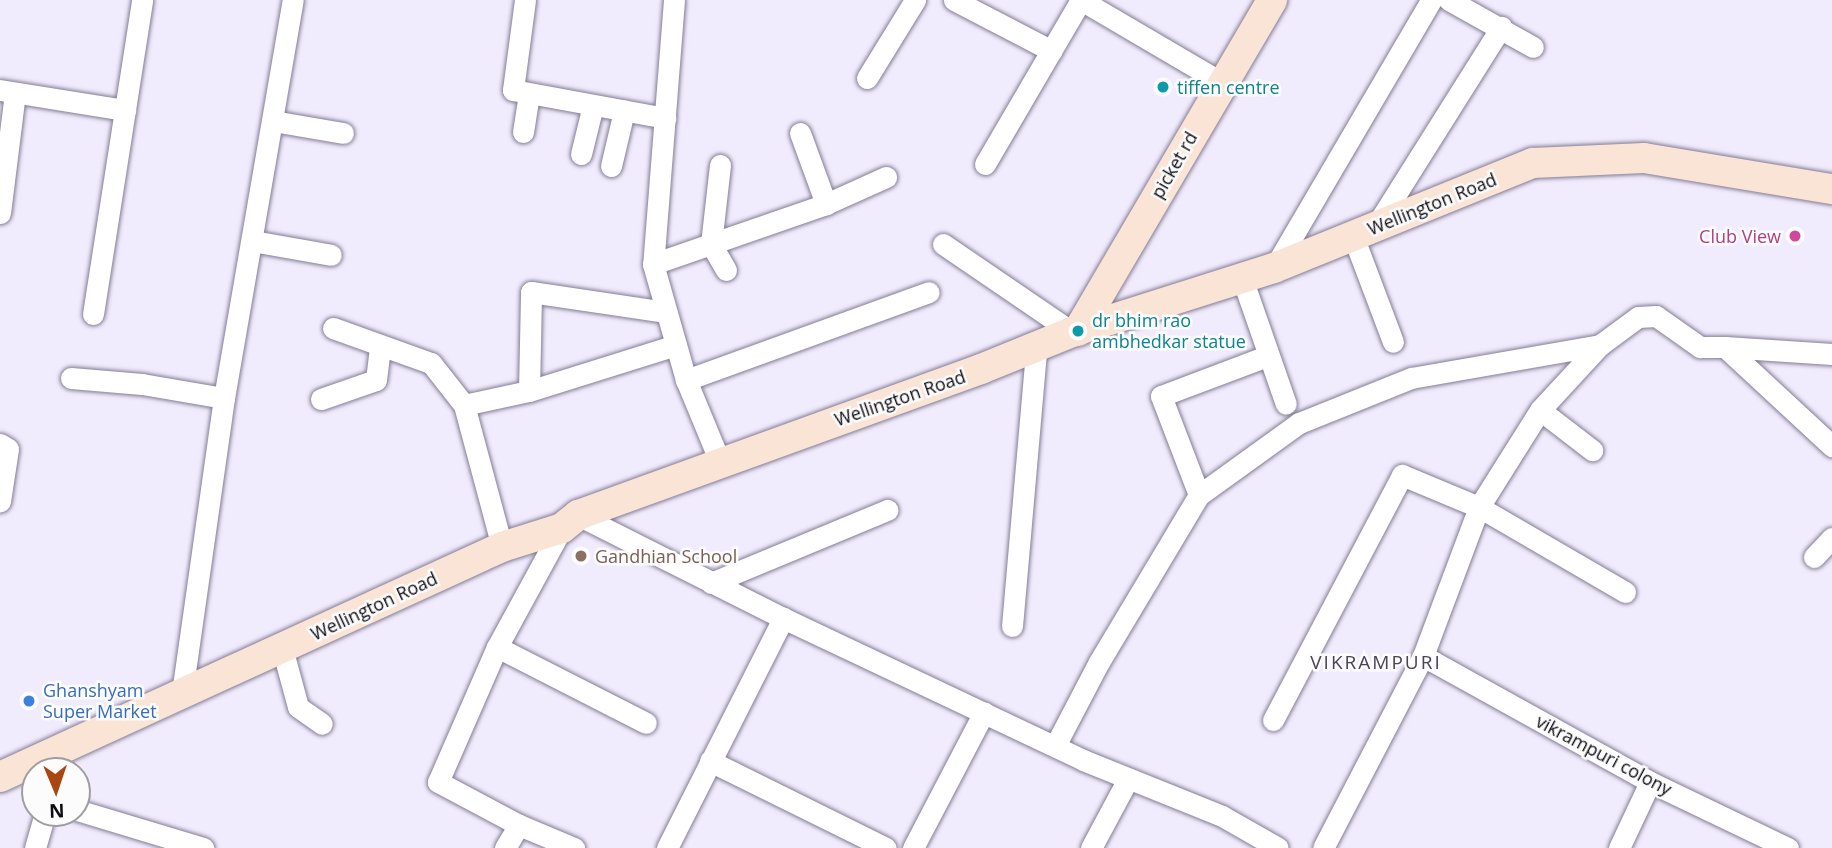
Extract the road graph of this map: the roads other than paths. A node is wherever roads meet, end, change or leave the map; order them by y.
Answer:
1 (142, 0) edge
2 (293, 0) edge
3 (525, 0) edge
4 (674, 0) edge
5 (915, 0) edge
6 (954, 0) edge
7 (1081, 0) edge
8 (1272, 0) edge
9 (1430, 0) edge
10 (1449, 0) edge
11 (1501, 27) junction
12 (1533, 47) dead end
13 (1052, 51) junction
14 (867, 78) dead end
15 (1222, 82) junction
16 (7, 91) edge
17 (528, 96) junction
18 (593, 105) junction
19 (125, 110) junction
20 (624, 111) junction
21 (665, 118) junction
22 (273, 121) junction
23 (523, 132) dead end
24 (343, 133) dead end
25 (800, 133) dead end
26 (581, 154) dead end
27 (985, 164) dead end
28 (720, 165) dead end
29 (611, 166) dead end
30 (886, 177) dead end
31 (1832, 189) edge
32 (826, 204) junction
33 (0, 213) edge
34 (1363, 232) junction
35 (252, 241) junction
36 (711, 244) junction
37 (943, 244) dead end
38 (331, 255) dead end
39 (653, 264) junction
40 (1274, 268) junction
41 (726, 270) dead end
42 (1242, 278) junction
43 (929, 292) dead end
44 (667, 312) junction
45 (93, 314) dead end
46 (333, 328) dead end
47 (1075, 331) junction
48 (1393, 342) dead end
49 (676, 345) junction
50 (1600, 345) junction
51 (380, 346) junction
52 (1725, 347) junction
53 (1036, 349) junction
54 (1832, 354) edge
55 (1267, 356) junction
56 (71, 378) dead end
57 (686, 380) junction
58 (529, 391) junction
59 (224, 398) junction
60 (321, 399) dead end
61 (1286, 404) dead end
62 (464, 405) junction
63 (1540, 410) junction
64 (0, 444) edge
65 (1832, 446) edge
66 (1592, 450) dead end
67 (720, 462) junction
68 (1199, 495) junction
69 (0, 501) edge
70 (1479, 507) junction
71 (887, 510) dead end
72 (570, 522) junction
73 (1832, 538) edge
74 (502, 547) junction
75 (1814, 557) dead end
76 (711, 583) junction
77 (1625, 592) dead end
78 (783, 618) junction
79 (1012, 626) dead end
80 (497, 647) junction
81 (282, 648) junction
82 (1423, 656) junction
83 (183, 693) junction
84 (984, 712) junction
85 (1273, 720) dead end
86 (646, 723) dead end
87 (322, 724) dead end
88 (1055, 746) junction
89 (65, 757) edge
90 (710, 761) junction
91 (21, 770) edge
92 (0, 776) edge
93 (1128, 779) junction
94 (1650, 782) junction
95 (91, 814) edge
96 (519, 825) junction
97 (41, 827) edge
98 (35, 848) edge
99 (203, 848) edge
100 (505, 848) edge
101 (574, 848) edge
102 (667, 848) edge
103 (886, 848) edge
104 (913, 848) edge
105 (1091, 848) edge
106 (1278, 848) edge
107 (1323, 848) edge
108 (1619, 848) edge
109 (1788, 848) edge

1 - 19 street
2 - 22 street
3 - 17 street
4 - 21 street
5 - 14 street
6 - 13 street
7 - 13 street
7 - 15 street
8 - 15 main road, picket rd
9 - 40 street
10 - 11 street
11 - 12 street
11 - 34 street
13 - 27 street
15 - 47 main road, picket rd
16 - 19 street
16 - 33 street
17 - 18 street
17 - 23 street
18 - 20 street
18 - 26 street
19 - 45 street
20 - 21 street
20 - 29 street
21 - 39 street
22 - 24 street
22 - 35 street
25 - 32 street
28 - 36 street
30 - 32 street
31 - 34 main road, Wellington Road
32 - 36 street
34 - 40 main road, Wellington Road
34 - 48 street
35 - 38 street
35 - 59 street
36 - 39 street
36 - 41 street
37 - 47 street
39 - 44 street
40 - 42 main road, Wellington Road
42 - 47 main road, Wellington Road
42 - 55 street
43 - 57 street
44 - 49 street
44 - 58 street
46 - 51 street
47 - 53 main road, Wellington Road
49 - 57 street
49 - 58 street
50 - 52 street
50 - 63 street
50 - 68 street
51 - 60 street
51 - 62 street
52 - 54 street
52 - 65 street
53 - 67 main road, Wellington Road
53 - 79 street
55 - 61 street
55 - 68 street
56 - 59 street
57 - 67 street
58 - 62 street
59 - 83 street
62 - 74 street
63 - 66 street
63 - 70 street
64 - 69 street
67 - 72 main road, Wellington Road
68 - 88 street
70 - 77 street
70 - 82 street
70 - 85 street
71 - 76 street
72 - 74 main road, Wellington Road
72 - 76 street
72 - 80 street
73 - 75 street
74 - 81 main road, Wellington Road
76 - 78 street
78 - 84 street
78 - 90 street
80 - 86 street
80 - 96 street
81 - 83 main road, Wellington Road
81 - 87 street
82 - 94 street, vikrampuri colony
82 - 107 street
83 - 89 main road, Wellington Road
84 - 88 street
84 - 104 street
88 - 93 street
90 - 102 street
90 - 103 street
91 - 92 main road, Wellington Road
93 - 105 street
93 - 106 street
94 - 108 street
94 - 109 street, vikrampuri colony
95 - 99 street
96 - 100 street
96 - 101 street
97 - 98 street

